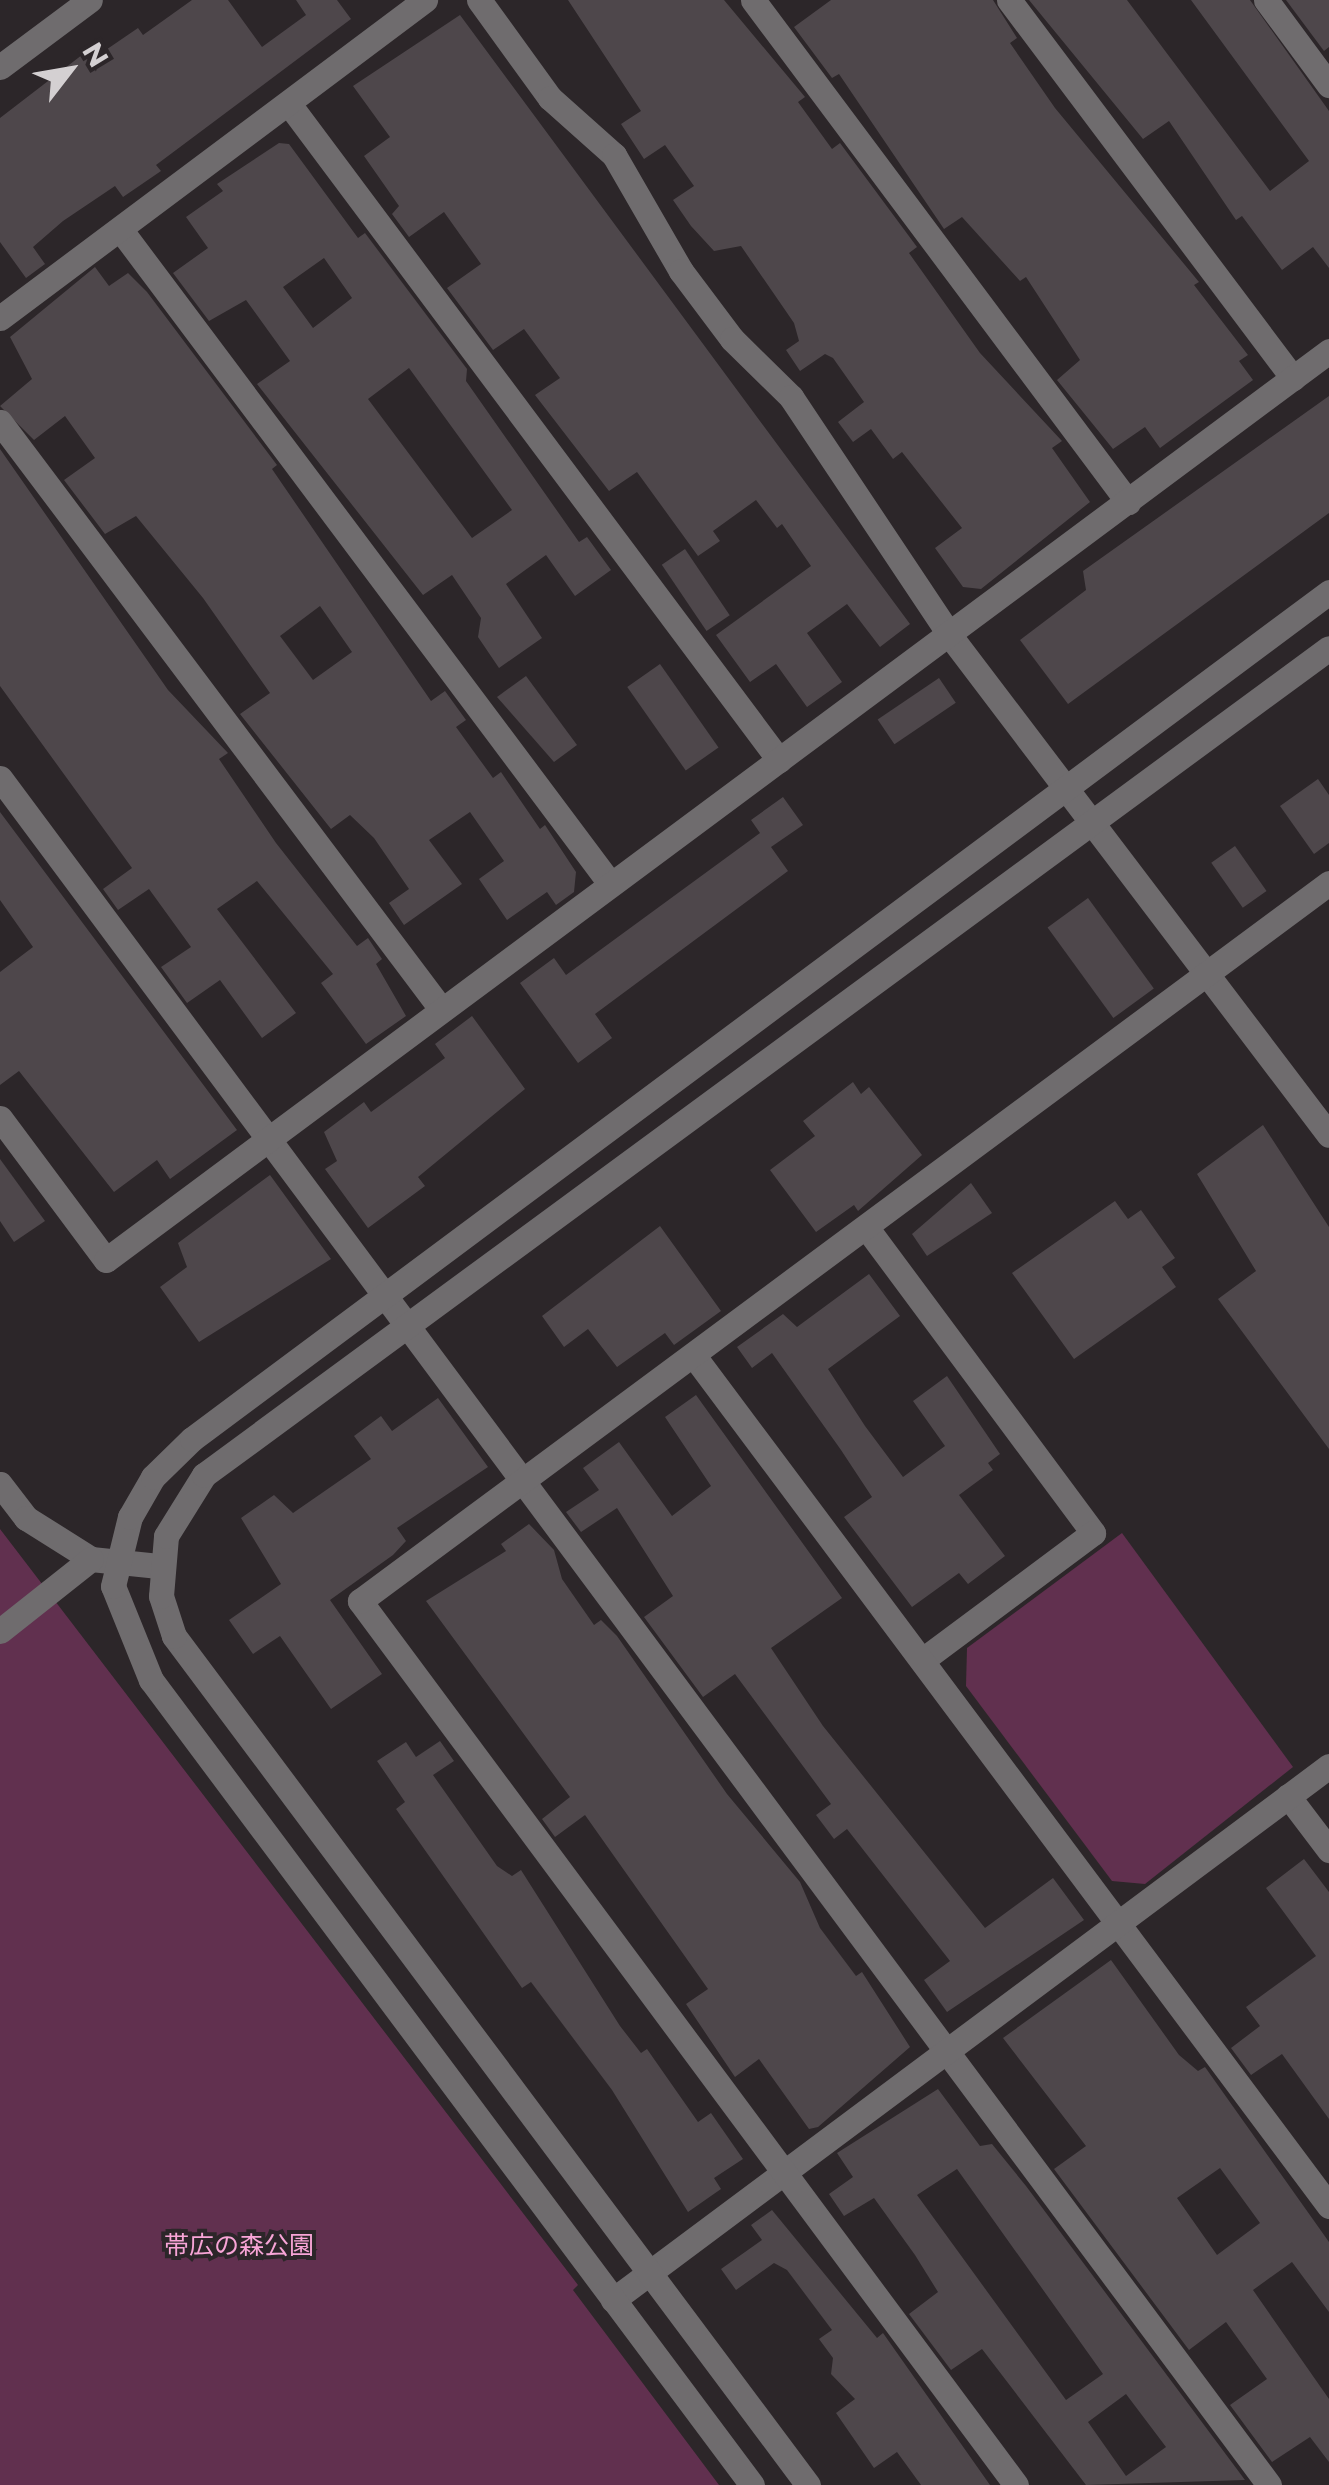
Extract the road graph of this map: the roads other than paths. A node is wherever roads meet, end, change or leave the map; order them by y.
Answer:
1 (90, 0) edge
2 (426, 0) edge
3 (479, 0) edge
4 (753, 0) edge
5 (1009, 0) edge
6 (1266, 0) edge
7 (0, 67) edge
8 (1329, 85) edge
9 (289, 104) junction
10 (120, 229) junction
11 (0, 318) edge
12 (1329, 351) edge
13 (1293, 378) junction
14 (0, 422) edge
15 (1128, 502) junction
16 (1329, 592) edge
17 (951, 637) junction
18 (1329, 648) edge
19 (779, 760) junction
20 (0, 778) edge
21 (1063, 789) junction
22 (1090, 826) junction
23 (609, 882) junction
24 (1329, 883) edge
25 (1205, 976) junction
26 (442, 1009) junction
27 (0, 1118) edge
28 (1329, 1135) edge
29 (270, 1140) junction
30 (866, 1227) junction
31 (386, 1291) junction
32 (411, 1325) junction
33 (694, 1356) junction
34 (526, 1480) junction
35 (0, 1484) edge
36 (91, 1558) junction
37 (118, 1560) junction
38 (159, 1566) junction
39 (0, 1631) edge
40 (924, 1659) junction
41 (1329, 1766) edge
42 (1288, 1796) junction
43 (1329, 1850) edge
44 (1116, 1922) junction
45 (947, 2048) junction
46 (782, 2173) junction
47 (1329, 2206) edge
48 (650, 2272) junction
49 (613, 2300) junction
50 (785, 2454) junction
51 (750, 2483) edge
52 (808, 2485) edge
53 (1016, 2485) edge
54 (1270, 2485) edge

1 - 7 street
2 - 9 street
3 - 17 street
4 - 15 street
5 - 13 street
6 - 8 street
9 - 10 street
9 - 19 street
10 - 11 street
10 - 23 street
12 - 13 street
13 - 15 street
14 - 26 street
15 - 17 street
16 - 21 street
17 - 19 street
17 - 21 street
18 - 22 street
19 - 23 street
20 - 29 street
21 - 22 street
21 - 31 street
22 - 25 street
22 - 32 street
23 - 26 street
24 - 25 street
25 - 28 street
25 - 30 street
26 - 29 street
27 - 29 street
29 - 31 street
30 - 33 street
30 - 40 street
31 - 32 street
31 - 37 street
32 - 34 street
32 - 38 street
33 - 34 street
33 - 40 street
34 - 45 street
34 - 46 street
35 - 36 street
36 - 37 street
36 - 39 street
37 - 38 street
37 - 49 street
38 - 48 street
40 - 44 street
41 - 42 street
42 - 43 street
42 - 44 street
44 - 45 street
44 - 47 street
45 - 46 street
45 - 54 street
46 - 48 street
46 - 53 street
48 - 49 street
48 - 50 street
49 - 51 street
50 - 51 street
50 - 52 street

